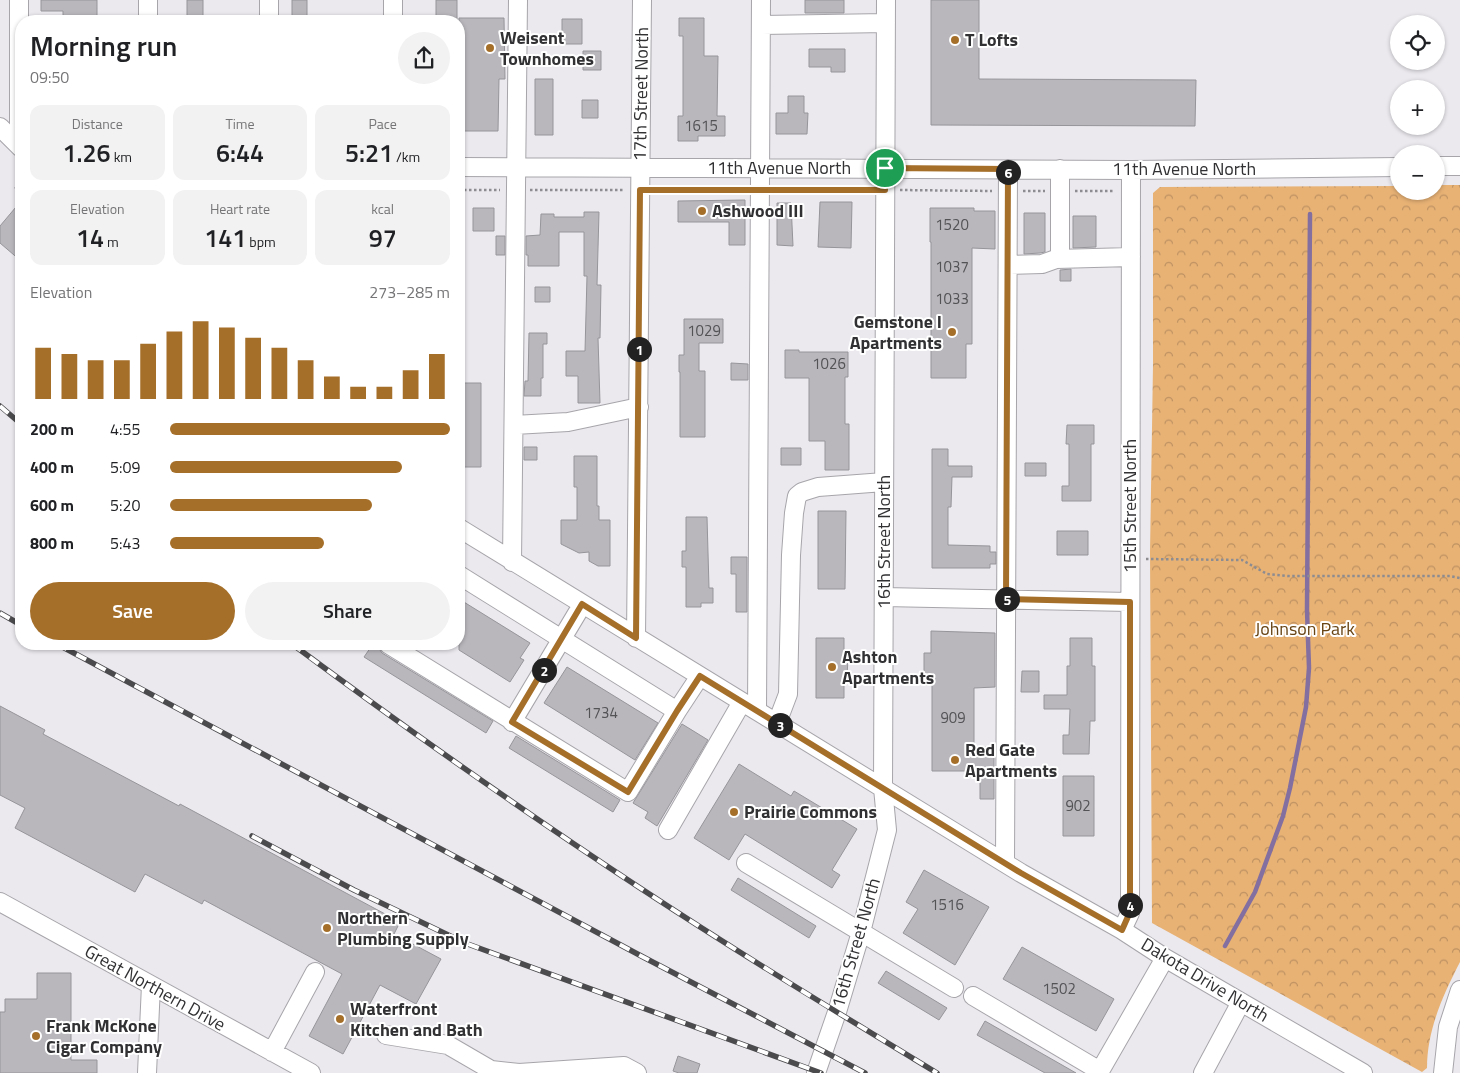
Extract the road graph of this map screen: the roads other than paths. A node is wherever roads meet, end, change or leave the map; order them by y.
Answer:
1 (19, 0) edge
2 (148, 0) edge
3 (269, 0) edge
4 (393, 0) edge
5 (518, 0) edge
6 (642, 0) edge
7 (761, 0) edge
8 (886, 0) edge
9 (18, 15) edge
10 (148, 15) edge
11 (269, 15) edge
12 (393, 15) edge
13 (886, 23) junction
14 (761, 26) junction
15 (15, 62) edge
16 (10, 140) edge
17 (1445, 166) edge
18 (1460, 166) edge
19 (465, 167) edge
20 (517, 167) junction
21 (640, 167) junction
22 (760, 167) junction
23 (1390, 167) edge
24 (885, 168) junction
25 (1008, 169) junction
26 (1060, 169) junction
27 (1131, 170) junction
28 (1131, 257) junction
29 (1060, 259) junction
30 (1008, 265) junction
31 (639, 407) junction
32 (514, 425) junction
33 (884, 482) junction
34 (465, 532) edge
35 (512, 562) junction
36 (465, 579) edge
37 (884, 597) junction
38 (1006, 599) junction
39 (1130, 602) junction
40 (582, 604) junction
41 (636, 638) junction
42 (562, 639) junction
43 (398, 650) edge
44 (700, 676) junction
45 (742, 702) junction
46 (677, 711) junction
47 (757, 711) junction
48 (512, 722) junction
49 (777, 723) junction
50 (883, 788) junction
51 (668, 830) dead end
52 (746, 863) dead end
53 (1005, 863) junction
54 (0, 902) edge
55 (1122, 930) junction
56 (861, 932) junction
57 (1166, 958) junction
58 (314, 972) dead end
59 (151, 985) junction
60 (954, 988) dead end
61 (1460, 990) edge
62 (973, 996) dead end
63 (1241, 1002) junction
64 (386, 1035) dead end
65 (272, 1052) junction
66 (147, 1073) edge
67 (311, 1073) edge
68 (636, 1073) edge
69 (816, 1073) edge
70 (1203, 1073) edge
71 (1363, 1073) edge
72 (1443, 1073) edge

1 - 9 street
2 - 10 street
3 - 11 street
4 - 12 street
5 - 20 street
6 - 21 street, 17th Street North
7 - 14 street
8 - 13 street, 16th Street North
13 - 14 street
13 - 24 street, 16th Street North
14 - 22 street
15 - 16 street
17 - 18 street
19 - 20 street, 11th Avenue North
20 - 21 street, 11th Avenue North
20 - 32 street
21 - 22 street, 11th Avenue North
21 - 31 street, 17th Street North
22 - 24 street, 11th Avenue North
22 - 47 street
23 - 27 street, 11th Avenue North
24 - 25 street, 11th Avenue North
24 - 33 street, 16th Street North
25 - 26 street, 11th Avenue North
25 - 30 street
26 - 27 street, 11th Avenue North
26 - 29 street
27 - 28 street, 15th Street North
28 - 29 street
28 - 39 street, 15th Street North
29 - 30 street
30 - 38 street
31 - 32 street
31 - 41 street, 17th Street North
32 - 35 street
33 - 37 street, 16th Street North
33 - 49 street
34 - 35 street, Dakota Drive North
35 - 40 street, Dakota Drive North
36 - 42 street
37 - 38 street
37 - 50 street, 16th Street North
38 - 39 street
38 - 53 street
39 - 55 street, 15th Street North
40 - 41 street, Dakota Drive North
40 - 42 street
41 - 44 street, Dakota Drive North
42 - 46 street
42 - 48 street
43 - 48 street
44 - 45 street, Dakota Drive North
44 - 46 street
45 - 47 street, Dakota Drive North
45 - 51 street
46 - 48 street
47 - 49 street, Dakota Drive North
49 - 50 street, Dakota Drive North
50 - 53 street, Dakota Drive North
50 - 56 street, 16th Street North
52 - 56 street
53 - 55 street, Dakota Drive North
54 - 59 street, Great Northern Drive
55 - 57 street, Dakota Drive North
56 - 60 street
56 - 69 street, 16th Street North
57 - 62 street
57 - 63 street, Dakota Drive North
58 - 65 street
59 - 65 street, Great Northern Drive
59 - 66 street
61 - 72 street
63 - 70 street
63 - 71 street, Dakota Drive North
64 - 68 street
65 - 67 street, Great Northern Drive

